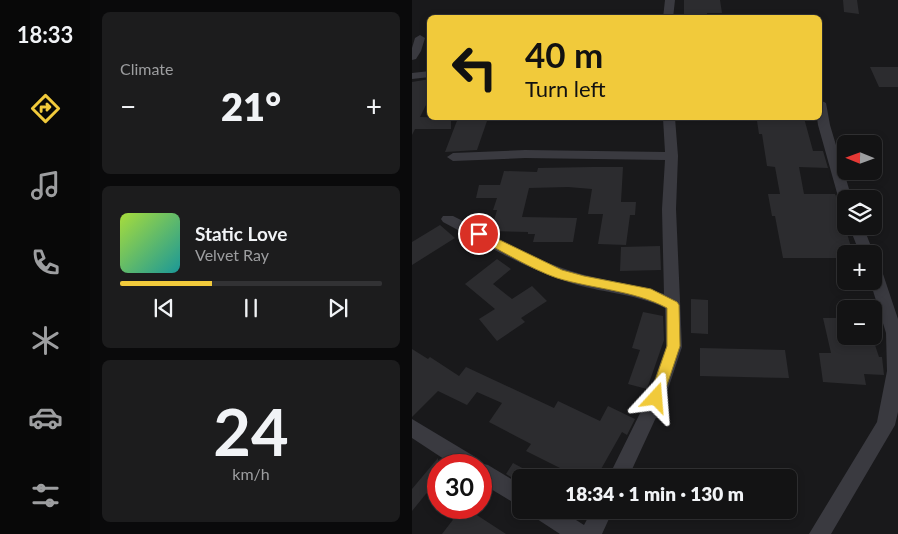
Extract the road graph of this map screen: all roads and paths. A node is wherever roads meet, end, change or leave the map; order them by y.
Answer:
1 (670, 0) edge
2 (668, 15) edge
3 (420, 38) dead end
4 (412, 57) edge
5 (427, 74) edge
6 (412, 76) edge
7 (822, 114) edge
8 (669, 120) edge
9 (672, 156) junction
10 (453, 157) dead end
11 (843, 190) edge
12 (448, 218) dead end
13 (880, 290) edge
14 (673, 305) junction
15 (412, 428) edge
16 (453, 454) edge
17 (622, 469) edge
18 (492, 479) edge
19 (512, 491) edge
20 (555, 519) edge
21 (598, 519) edge
22 (579, 534) edge
23 (591, 534) edge
24 (819, 534) edge

1 - 2 street
3 - 4 street
5 - 6 street
7 - 11 street
8 - 9 street
9 - 10 street
9 - 14 street
12 - 14 street
13 - 24 street
14 - 17 street
15 - 16 street
18 - 19 street
20 - 22 street
21 - 23 street

